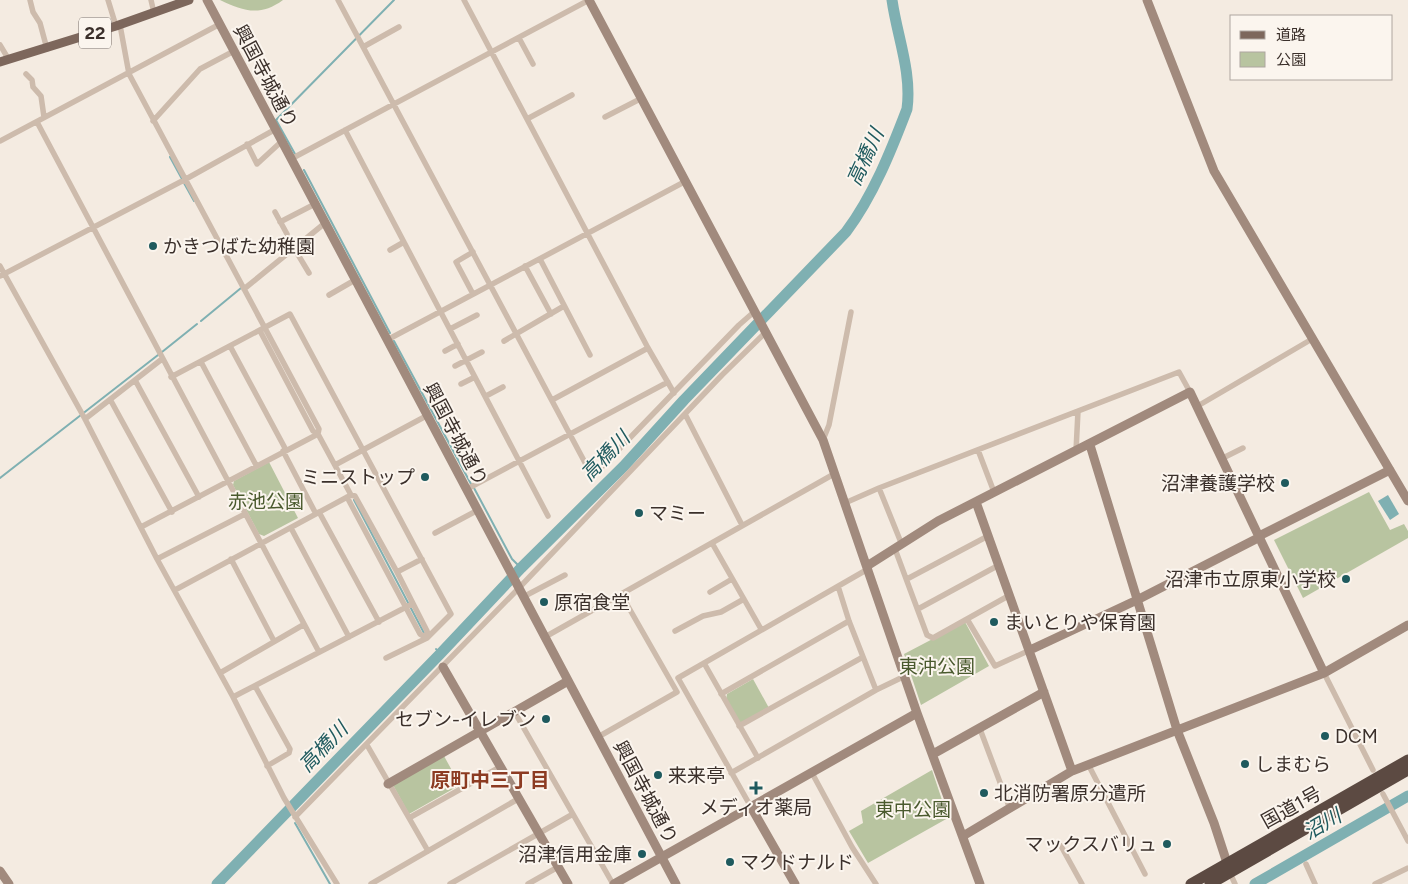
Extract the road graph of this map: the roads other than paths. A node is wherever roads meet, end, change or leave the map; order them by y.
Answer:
1 (30, 0) edge
2 (108, 0) edge
3 (151, 0) edge
4 (189, 0) edge
5 (207, 0) edge
6 (338, 0) edge
7 (464, 0) edge
8 (589, 0) edge
9 (1147, 0) edge
10 (154, 13) junction
11 (220, 24) junction
12 (118, 26) junction
13 (399, 27) dead end
14 (519, 38) junction
15 (362, 44) junction
16 (0, 45) edge
17 (47, 48) junction
18 (234, 51) junction
19 (492, 52) junction
20 (4, 61) edge
21 (533, 64) dead end
22 (26, 74) dead end
23 (129, 74) junction
24 (572, 95) dead end
25 (642, 98) junction
26 (394, 104) junction
27 (44, 117) junction
28 (605, 117) dead end
29 (527, 119) junction
30 (153, 121) junction
31 (36, 122) junction
32 (276, 129) junction
33 (345, 130) junction
34 (0, 141) edge
35 (282, 141) junction
36 (248, 144) junction
37 (291, 159) junction
38 (186, 179) junction
39 (686, 181) junction
40 (315, 204) junction
41 (275, 212) dead end
42 (280, 222) junction
43 (325, 223) junction
44 (94, 227) junction
45 (287, 234) dead end
46 (587, 234) junction
47 (404, 242) junction
48 (294, 248) junction
49 (390, 250) dead end
50 (473, 252) junction
51 (540, 259) junction
52 (0, 266) edge
53 (525, 266) junction
54 (309, 273) dead end
55 (2, 275) edge
56 (355, 280) junction
57 (491, 284) junction
58 (244, 289) junction
59 (473, 294) junction
60 (329, 295) dead end
61 (564, 306) junction
62 (755, 311) junction
63 (441, 312) junction
64 (851, 312) dead end
65 (551, 314) junction
66 (477, 315) dead end
67 (262, 329) junction
68 (450, 329) junction
69 (766, 330) junction
70 (517, 334) junction
71 (1312, 339) junction
72 (387, 340) junction
73 (504, 341) dead end
74 (458, 344) junction
75 (230, 346) junction
76 (648, 348) junction
77 (445, 351) dead end
78 (482, 352) dead end
79 (590, 356) dead end
80 (162, 359) junction
81 (467, 360) junction
82 (201, 362) junction
83 (455, 366) dead end
84 (475, 376) junction
85 (171, 377) junction
86 (135, 380) junction
87 (668, 382) junction
88 (461, 384) dead end
89 (503, 387) dead end
90 (1190, 392) junction
91 (674, 393) junction
92 (486, 396) junction
93 (552, 400) junction
94 (111, 401) junction
95 (1196, 407) junction
96 (1078, 412) junction
97 (685, 414) junction
98 (428, 415) junction
99 (85, 420) junction
100 (318, 434) junction
101 (571, 435) junction
102 (823, 440) junction
103 (1090, 445) junction
104 (1243, 448) dead end
105 (285, 450) junction
106 (364, 450) junction
107 (978, 450) junction
108 (1076, 452) junction
109 (1221, 459) junction
110 (520, 461) junction
111 (256, 465) junction
112 (335, 465) junction
113 (1390, 470) junction
114 (834, 474) junction
115 (227, 480) junction
116 (470, 487) junction
117 (879, 488) junction
118 (994, 492) junction
119 (349, 496) junction
120 (199, 497) junction
121 (1408, 501) edge
122 (976, 502) junction
123 (846, 503) junction
124 (478, 510) junction
125 (172, 512) junction
126 (317, 513) junction
127 (245, 514) junction
128 (548, 516) dead end
129 (742, 525) junction
130 (141, 527) junction
131 (291, 528) junction
132 (435, 533) dead end
133 (988, 536) junction
134 (1258, 538) junction
135 (261, 543) junction
136 (712, 543) junction
137 (898, 547) junction
138 (157, 559) junction
139 (231, 559) junction
140 (422, 559) junction
141 (999, 565) junction
142 (867, 568) junction
143 (397, 572) junction
144 (565, 575) dead end
145 (732, 579) junction
146 (907, 579) junction
147 (838, 586) junction
148 (175, 590) junction
149 (520, 590) junction
150 (710, 592) dead end
151 (621, 594) junction
152 (1010, 596) junction
153 (744, 599) junction
154 (1137, 600) junction
155 (409, 606) junction
156 (918, 609) junction
157 (967, 619) junction
158 (849, 621) junction
159 (379, 622) junction
160 (303, 625) junction
161 (1408, 625) edge
162 (762, 629) junction
163 (675, 631) dead end
164 (349, 637) junction
165 (545, 637) junction
166 (427, 638) junction
167 (274, 641) junction
168 (1030, 650) junction
169 (319, 652) junction
170 (863, 657) junction
171 (386, 658) dead end
172 (704, 663) junction
173 (443, 667) junction
174 (1324, 672) junction
175 (220, 673) junction
176 (905, 676) junction
177 (568, 681) junction
178 (255, 686) junction
179 (876, 690) junction
180 (1044, 692) junction
181 (721, 694) junction
182 (233, 697) junction
183 (514, 711) junction
184 (917, 713) junction
185 (739, 726) junction
186 (980, 729) junction
187 (1177, 730) junction
188 (480, 731) junction
189 (598, 737) junction
190 (367, 745) junction
191 (933, 754) junction
192 (758, 758) junction
193 (1408, 760) edge
194 (267, 766) junction
195 (1088, 766) junction
196 (500, 767) junction
197 (1373, 770) dead end
198 (1408, 770) edge
199 (1072, 771) junction
200 (812, 773) junction
201 (731, 774) junction
202 (388, 784) junction
203 (1384, 796) dead end
204 (518, 799) junction
205 (751, 807) junction
206 (1010, 809) junction
207 (573, 814) junction
208 (294, 816) junction
209 (409, 818) junction
210 (539, 833) junction
211 (963, 836) junction
212 (1408, 841) edge
213 (1061, 846) dead end
214 (428, 851) junction
215 (662, 858) junction
216 (1306, 864) dead end
217 (558, 867) junction
218 (1228, 868) junction
219 (1408, 868) edge
220 (0, 871) edge
221 (1145, 874) dead end
222 (9, 884) edge
223 (337, 884) edge
224 (371, 884) edge
225 (450, 884) edge
226 (528, 884) edge
227 (568, 884) edge
228 (614, 884) edge
229 (676, 884) edge
230 (795, 884) edge
231 (876, 884) edge
232 (980, 884) edge
233 (1082, 884) edge
234 (1191, 884) edge
235 (1210, 884) edge
236 (1235, 884) edge
237 (1315, 884) edge
238 (1375, 884) edge

1 - 17 street
2 - 12 street
3 - 10 street
4 - 10 main road, 22
5 - 11 street, 興国寺城通り
6 - 15 street
7 - 19 street
8 - 14 street
8 - 25 street
9 - 71 street
10 - 12 main road, 22
11 - 18 street, 興国寺城通り
11 - 23 street
12 - 17 main road, 22
12 - 23 street
13 - 15 street
14 - 19 street
14 - 21 street
15 - 26 street
16 - 20 street
17 - 20 main road, 22
18 - 30 street
18 - 32 street, 興国寺城通り
19 - 26 street
19 - 29 street
22 - 27 street
23 - 27 street
23 - 30 street
24 - 29 street
25 - 28 street
25 - 39 street
26 - 33 street
26 - 50 street
27 - 31 street
29 - 46 street
30 - 38 street
31 - 34 street
31 - 44 street
32 - 35 street, 興国寺城通り
32 - 36 street
33 - 37 street
33 - 47 street
35 - 36 street
35 - 37 street, 興国寺城通り
36 - 38 street
37 - 40 street, 興国寺城通り
38 - 44 street
38 - 58 street
39 - 46 street
39 - 62 street
40 - 42 street
40 - 43 street, 興国寺城通り
41 - 42 street
42 - 45 street
43 - 48 street
43 - 56 street, 興国寺城通り
44 - 55 street
44 - 80 street
46 - 51 street
46 - 76 street
47 - 49 street
47 - 63 street
48 - 54 street
48 - 58 street
50 - 57 street
50 - 59 street
51 - 53 street
51 - 61 street
52 - 55 street
53 - 57 street
53 - 65 street
55 - 99 street
56 - 60 street
56 - 72 street, 興国寺城通り
57 - 59 street
57 - 70 street
58 - 67 street
59 - 63 street
61 - 65 street
61 - 79 street
62 - 69 street
62 - 91 street
63 - 68 street
63 - 72 street
64 - 102 street
65 - 70 street
66 - 68 street
67 - 75 street
67 - 100 street
67 - 106 street
68 - 74 street
69 - 97 street
69 - 102 street
70 - 73 street
70 - 93 street
71 - 95 street
71 - 113 street
72 - 98 street, 興国寺城通り
74 - 77 street
74 - 81 street
75 - 82 street
75 - 105 street
76 - 87 street
76 - 93 street
78 - 81 street
80 - 85 street
80 - 86 street
81 - 83 street
81 - 84 street
82 - 85 street
82 - 111 street
84 - 88 street
84 - 92 street
85 - 115 street
86 - 94 street
86 - 120 street
87 - 91 street
87 - 101 street
89 - 92 street
90 - 95 street
90 - 96 street
90 - 103 street
91 - 101 street
92 - 110 street
93 - 101 street
94 - 99 street
94 - 125 street
95 - 109 street
96 - 107 street
96 - 108 street
97 - 129 street
97 - 149 street
98 - 106 street
98 - 116 street, 興国寺城通り
99 - 130 street
100 - 105 street
100 - 112 street
101 - 110 street
102 - 114 street
103 - 108 street
103 - 154 street
104 - 109 street
105 - 111 street
105 - 126 street
106 - 112 street
106 - 140 street
107 - 117 street
107 - 118 street
108 - 118 street
109 - 134 street
110 - 116 street
110 - 128 street
111 - 115 street
112 - 119 street
113 - 121 street
113 - 134 street
114 - 123 street
114 - 129 street
115 - 120 street
115 - 127 street
116 - 124 street, 興国寺城通り
117 - 123 street
117 - 137 street
118 - 122 street
119 - 126 street
119 - 143 street
119 - 155 street
120 - 125 street
122 - 133 street
122 - 137 street
123 - 142 street
124 - 132 street
124 - 149 street, 興国寺城通り
125 - 130 street
126 - 131 street
126 - 159 street
127 - 135 street
127 - 138 street
129 - 136 street
130 - 138 street
131 - 135 street
131 - 164 street
133 - 141 street
133 - 146 street
134 - 154 street
134 - 174 street
135 - 139 street
135 - 160 street
136 - 145 street
136 - 151 street
137 - 142 street
137 - 146 street
138 - 148 street
139 - 148 street
139 - 167 street
140 - 143 street
140 - 166 street
141 - 152 street
141 - 156 street
142 - 147 street
142 - 176 street
143 - 155 street
144 - 149 street
145 - 150 street
145 - 153 street
146 - 156 street
147 - 158 street
147 - 162 street
148 - 175 street
149 - 165 street, 興国寺城通り
149 - 173 street
151 - 165 street
151 - 189 street
152 - 157 street
152 - 168 street
153 - 162 street
153 - 163 street
154 - 168 street
154 - 187 street
155 - 159 street
155 - 166 street
156 - 157 street
157 - 168 street
158 - 170 street
158 - 181 street
159 - 164 street
160 - 167 street
160 - 169 street
161 - 174 street
162 - 172 street
164 - 169 street
165 - 177 street, 興国寺城通り
166 - 171 street
167 - 175 street
168 - 180 street
169 - 178 street
170 - 179 street
170 - 185 street
172 - 181 street
172 - 201 street
173 - 188 street
173 - 190 street
174 - 187 street
174 - 197 street
175 - 182 street
176 - 179 street
176 - 184 street
177 - 183 street
177 - 189 street, 興国寺城通り
178 - 182 street
178 - 194 street
179 - 192 street
180 - 186 street
180 - 199 street
181 - 185 street
182 - 194 street
183 - 188 street
183 - 207 street
184 - 191 street
184 - 200 street
185 - 192 street
186 - 191 street
186 - 206 street
187 - 195 street
187 - 218 street
188 - 196 street
188 - 202 street
189 - 215 street, 興国寺城通り
190 - 202 street
190 - 208 street
191 - 211 street
192 - 201 street
193 - 218 highway, 国道1号
194 - 208 street
195 - 199 street
195 - 221 street
196 - 204 street
196 - 209 street
198 - 218 highway, 国道1号
199 - 206 street
200 - 205 street
200 - 231 street
201 - 205 street
202 - 209 street
203 - 212 street
204 - 210 street
204 - 214 street
205 - 215 street
205 - 230 street
206 - 211 street
207 - 210 street
207 - 228 street
208 - 223 street
209 - 214 street
210 - 217 street
210 - 225 street
211 - 232 street
213 - 233 street
214 - 224 street
215 - 228 street
215 - 229 street, 興国寺城通り
216 - 237 street
217 - 226 street
217 - 227 street
218 - 234 highway, 国道1号
218 - 235 highway, 国道1号
218 - 236 street
219 - 238 street
220 - 222 street

